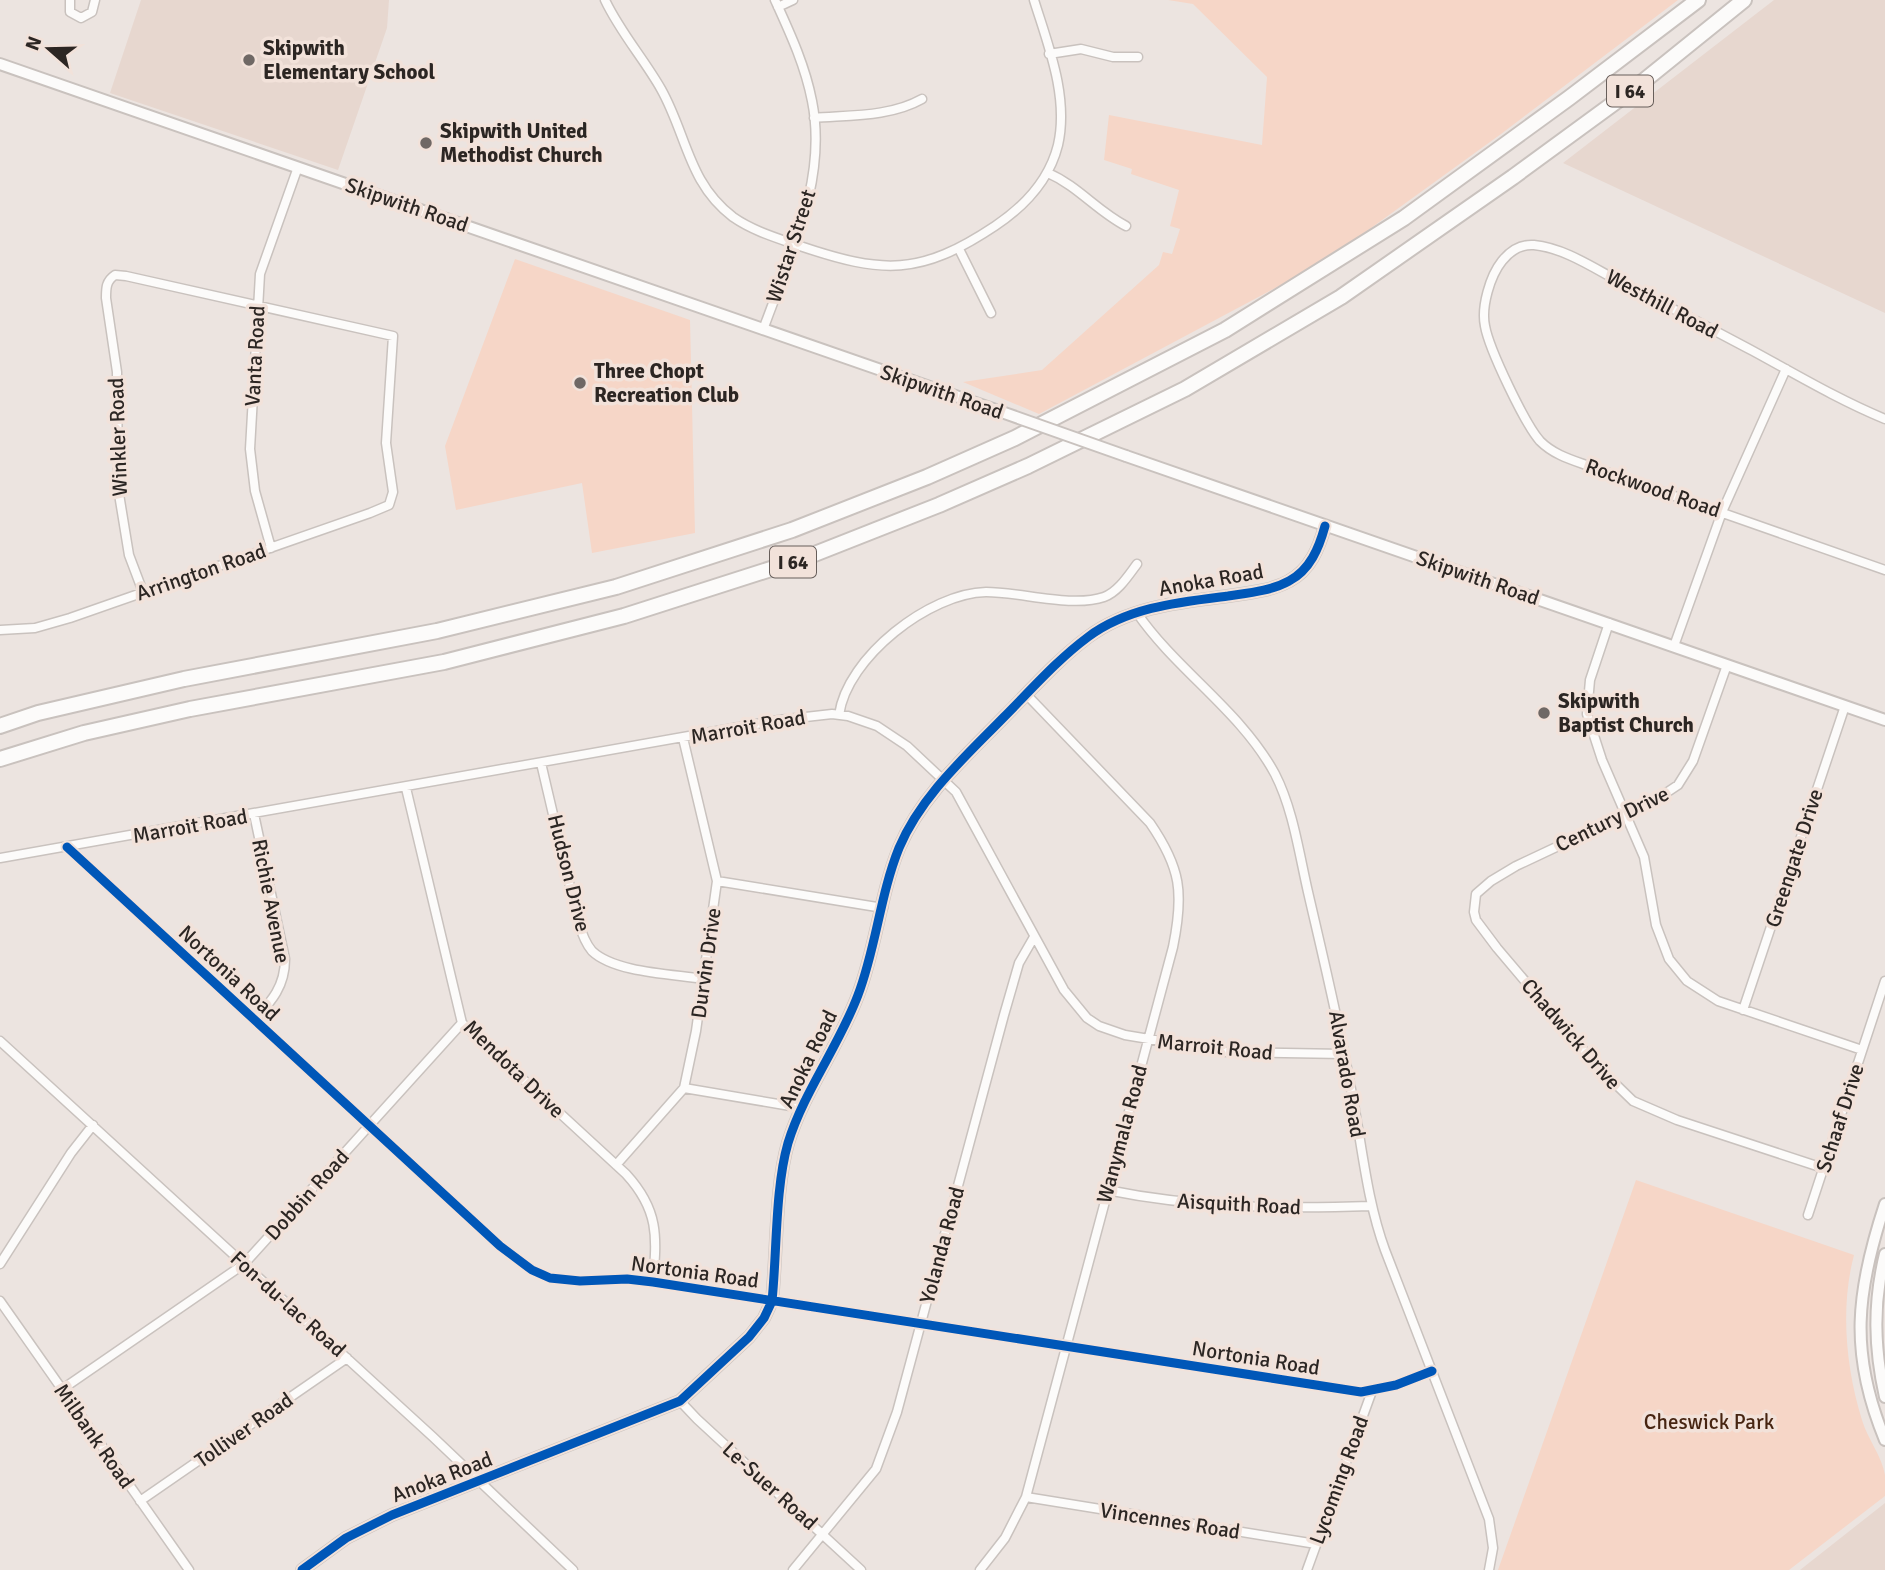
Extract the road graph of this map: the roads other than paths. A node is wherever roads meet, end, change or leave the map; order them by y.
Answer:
1 (70, 0) edge
2 (95, 0) edge
3 (605, 0) edge
4 (793, 0) edge
5 (1034, 0) edge
6 (1698, 0) edge
7 (1744, 0) edge
8 (777, 4) edge
9 (1049, 54) junction
10 (1138, 57) dead end
11 (0, 64) edge
12 (922, 99) dead end
13 (814, 118) junction
14 (298, 167) junction
15 (1048, 173) junction
16 (1126, 226) dead end
17 (794, 244) junction
18 (959, 249) junction
19 (258, 304) junction
20 (991, 313) dead end
21 (763, 330) junction
22 (1486, 330) joint
23 (1786, 369) junction
24 (1885, 419) edge
25 (1722, 512) junction
26 (1325, 526) junction
27 (271, 548) junction
28 (1137, 564) dead end
29 (1885, 570) edge
30 (143, 593) junction
31 (1137, 613) junction
32 (1609, 624) junction
33 (0, 630) edge
34 (1674, 646) junction
35 (1727, 665) junction
36 (1026, 694) junction
37 (1844, 706) junction
38 (839, 715) junction
39 (1885, 720) edge
40 (0, 726) edge
41 (683, 738) junction
42 (0, 759) edge
43 (541, 763) junction
44 (943, 782) junction
45 (406, 788) junction
46 (254, 814) junction
47 (1626, 814) junction
48 (67, 847) junction
49 (0, 858) edge
50 (717, 881) junction
51 (1474, 901) joint
52 (883, 908) junction
53 (1034, 937) junction
54 (704, 979) junction
55 (1885, 981) edge
56 (1743, 1010) junction
57 (254, 1020) junction
58 (462, 1023) junction
59 (1148, 1040) junction
60 (0, 1041) edge
61 (1862, 1050) junction
62 (1345, 1054) junction
63 (684, 1088) junction
64 (803, 1108) junction
65 (93, 1125) junction
66 (369, 1125) junction
67 (616, 1165) junction
68 (1824, 1168) junction
69 (1107, 1190) junction
70 (1885, 1204) edge
71 (1371, 1206) junction
72 (1808, 1215) dead end
73 (1885, 1254) edge
74 (0, 1264) edge
75 (244, 1264) junction
76 (653, 1282) junction
77 (0, 1301) edge
78 (772, 1301) junction
79 (920, 1324) junction
80 (1065, 1346) junction
81 (347, 1358) junction
82 (1432, 1371) junction
83 (61, 1390) junction
84 (1372, 1391) junction
85 (1885, 1397) edge
86 (680, 1401) junction
87 (1885, 1440) edge
88 (480, 1481) junction
89 (1026, 1497) junction
90 (140, 1501) junction
91 (822, 1534) junction
92 (1316, 1544) junction
93 (189, 1570) edge
94 (302, 1570) edge
95 (573, 1570) edge
96 (793, 1570) edge
97 (861, 1570) edge
98 (980, 1570) edge
99 (1307, 1570) edge
100 (1489, 1570) edge

1 - 2 street
3 - 17 street
4 - 8 street
5 - 9 street
6 - 40 highway, I 64
7 - 42 highway, I 64
8 - 13 street, Wistar Street
9 - 10 street
9 - 15 street
11 - 14 main road, Skipwith Road
12 - 13 street
13 - 17 street, Wistar Street
14 - 19 street, Vanta Road
14 - 21 main road, Skipwith Road
15 - 16 street
15 - 18 street
17 - 18 street
17 - 21 street, Wistar Street
18 - 20 street
19 - 27 street, Vanta Road
19 - 27 street, Arrington Road
19 - 30 street, Winkler Road
21 - 26 main road, Skipwith Road, bridge
22 - 23 street, Westhill Road
22 - 25 street, Rockwood Road
23 - 24 street, Westhill Road
23 - 25 street
25 - 29 street, Rockwood Road
25 - 34 street
26 - 31 main road, Anoka Road
26 - 32 main road, Skipwith Road
27 - 30 street, Arrington Road
28 - 38 street
30 - 33 street, Arrington Road
31 - 36 main road, Anoka Road
31 - 62 street, Alvarado Road
32 - 34 main road, Skipwith Road
32 - 47 street
34 - 35 main road, Skipwith Road
35 - 37 main road, Skipwith Road
35 - 47 street, Century Drive
36 - 44 main road, Anoka Road
36 - 59 street, Wanymala Road
37 - 39 main road, Skipwith Road
37 - 56 street, Greengate Drive
38 - 41 street, Marroit Road
38 - 44 street, Marroit Road
41 - 43 street, Marroit Road
41 - 50 street, Durvin Drive
43 - 45 street, Marroit Road
43 - 54 street, Hudson Drive
44 - 52 main road, Anoka Road
44 - 53 street, Marroit Road
45 - 46 street, Marroit Road
45 - 58 street, Mendota Drive
46 - 48 street, Marroit Road
46 - 57 street, Richie Avenue
47 - 51 street, Century Drive
47 - 56 street
48 - 49 street, Marroit Road
48 - 57 street, Nortonia Road
50 - 52 street
50 - 54 street, Durvin Drive
51 - 68 street, Chadwick Drive
52 - 64 main road, Anoka Road
53 - 59 street, Marroit Road
53 - 79 street, Yolanda Road
54 - 63 street, Durvin Drive
55 - 61 street, Schaaf Drive
56 - 61 street
57 - 66 street, Nortonia Road
58 - 66 street, Dobbin Road
58 - 67 street, Mendota Drive
59 - 62 street, Marroit Road
59 - 69 street, Wanymala Road
60 - 65 street, Fon-du-lac Road
61 - 68 street, Schaaf Drive
62 - 71 street, Alvarado Road
63 - 64 street
63 - 67 street
64 - 78 main road, Anoka Road
65 - 74 street
65 - 75 street, Fon-du-lac Road
66 - 75 street, Dobbin Road
66 - 76 street, Nortonia Road
67 - 76 street, Mendota Drive
68 - 72 street, Schaaf Drive
69 - 71 street, Aisquith Road
69 - 80 street, Wanymala Road
70 - 87 main road
71 - 82 street, Alvarado Road
73 - 85 main road
75 - 81 street, Fon-du-lac Road
75 - 83 street, Dobbin Road
76 - 78 street, Nortonia Road
77 - 83 street, Milbank Road
78 - 79 street, Nortonia Road
78 - 86 main road, Anoka Road
79 - 80 street, Nortonia Road
79 - 91 street, Yolanda Road
80 - 84 street, Nortonia Road
80 - 89 street, Wanymala Road
81 - 88 street, Fon-du-lac Road
81 - 90 street, Tolliver Road
82 - 84 street, Nortonia Road
82 - 100 street, Alvarado Road
83 - 90 street, Milbank Road
84 - 92 street, Lycoming Road
86 - 88 main road, Anoka Road
86 - 91 street, Le-Suer Road
88 - 94 main road, Anoka Road
88 - 95 street, Fon-du-lac Road
89 - 92 street, Vincennes Road
89 - 98 street, Wanymala Road
90 - 93 street, Milbank Road
91 - 96 street, Yolanda Road
91 - 97 street, Le-Suer Road
92 - 99 street, Lycoming Road

